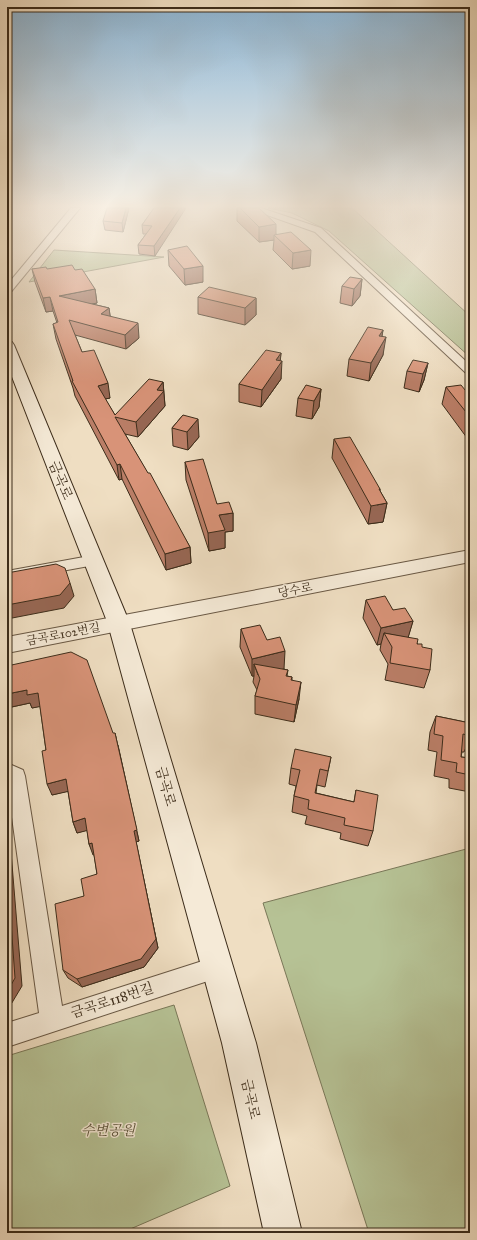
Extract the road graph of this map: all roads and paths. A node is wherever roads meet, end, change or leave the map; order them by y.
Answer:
1 (29, 266) edge
2 (357, 266) edge
3 (8, 292) edge
4 (8, 349) edge
5 (470, 371) edge
6 (470, 556) edge
7 (94, 560) junction
8 (7, 576) edge
9 (119, 624) junction
10 (7, 645) edge
11 (7, 771) edge
12 (218, 967) junction
13 (52, 1020) junction
14 (7, 1035) edge
15 (283, 1233) edge

1 - 3 street
2 - 5 street
4 - 7 main road, 금곡로
6 - 9 street, 당수로
7 - 8 street
7 - 9 main road, 금곡로
9 - 10 street, 금곡로102번길
9 - 12 main road, 금곡로
11 - 13 street
12 - 13 street, 금곡로118번길
12 - 15 main road, 금곡로
13 - 14 street, 금곡로118번길

